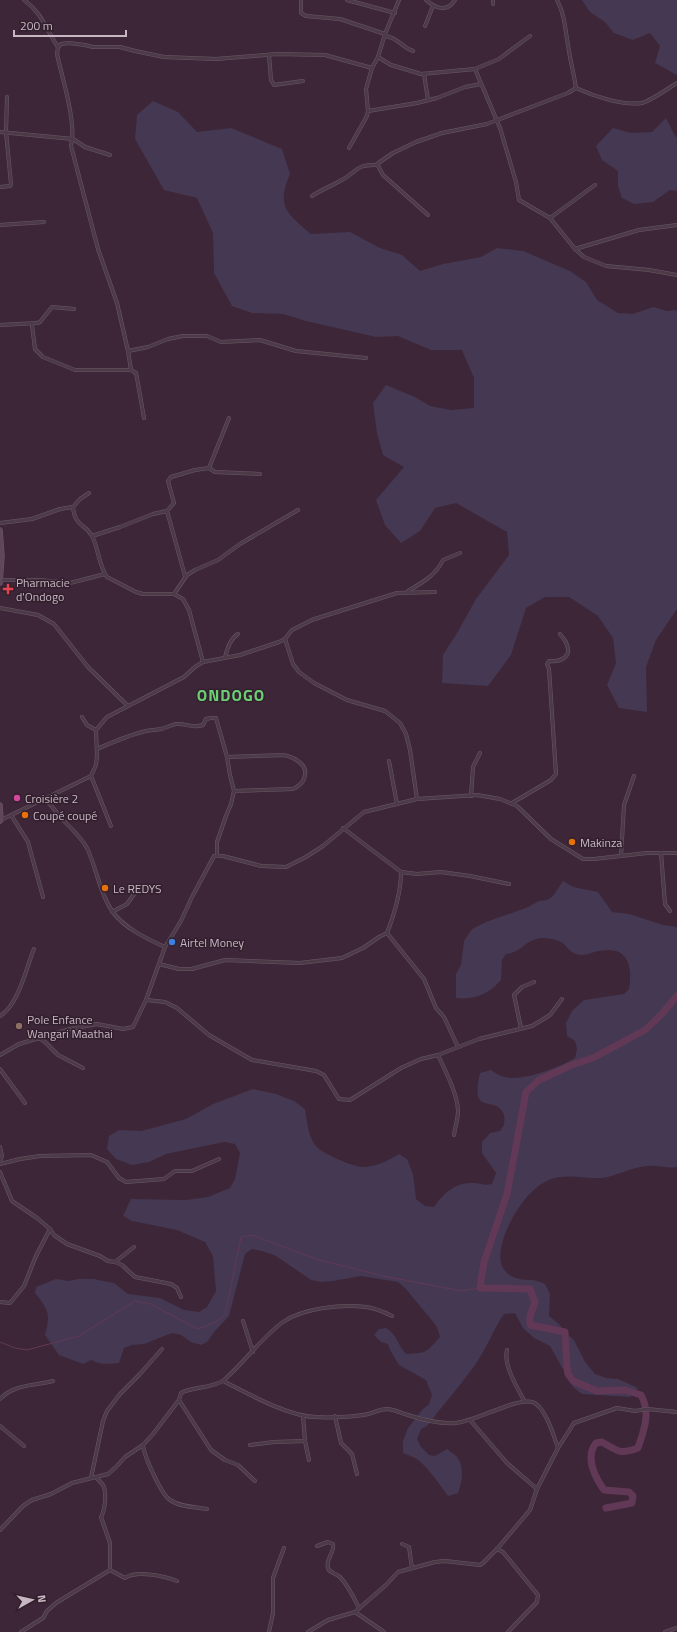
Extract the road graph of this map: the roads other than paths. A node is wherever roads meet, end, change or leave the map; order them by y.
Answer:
1 (24, 0) edge
2 (301, 0) edge
3 (347, 0) edge
4 (399, 0) edge
5 (426, 0) edge
6 (455, 0) edge
7 (493, 0) edge
8 (557, 0) edge
9 (493, 4) dead end
10 (433, 6) junction
11 (395, 13) junction
12 (425, 26) dead end
13 (385, 34) junction
14 (530, 36) dead end
15 (58, 47) junction
16 (413, 51) dead end
17 (269, 55) junction
18 (378, 57) junction
19 (372, 68) junction
20 (475, 69) junction
21 (424, 74) junction
22 (303, 81) dead end
23 (677, 83) edge
24 (481, 84) junction
25 (576, 88) junction
26 (7, 96) dead end
27 (428, 100) junction
28 (368, 111) junction
29 (497, 120) junction
30 (0, 132) edge
31 (6, 132) junction
32 (73, 139) junction
33 (349, 148) dead end
34 (110, 156) dead end
35 (377, 165) junction
36 (595, 185) dead end
37 (0, 187) edge
38 (312, 196) dead end
39 (428, 215) dead end
40 (550, 218) junction
41 (44, 222) dead end
42 (0, 225) edge
43 (677, 225) edge
44 (575, 249) junction
45 (677, 275) edge
46 (74, 309) dead end
47 (32, 325) junction
48 (0, 326) edge
49 (128, 351) junction
50 (366, 358) dead end
51 (131, 370) junction
52 (144, 418) dead end
53 (228, 418) dead end
54 (209, 468) junction
55 (260, 474) dead end
56 (90, 493) dead end
57 (73, 507) junction
58 (298, 510) dead end
59 (167, 511) junction
60 (0, 523) edge
61 (0, 530) edge
62 (92, 536) junction
63 (460, 554) dead end
64 (105, 574) junction
65 (186, 576) junction
66 (0, 580) edge
67 (0, 584) edge
68 (406, 592) junction
69 (435, 592) dead end
70 (174, 594) junction
71 (0, 608) edge
72 (238, 634) dead end
73 (560, 634) dead end
74 (285, 639) junction
75 (225, 658) junction
76 (203, 662) junction
77 (128, 706) junction
78 (82, 717) dead end
79 (96, 730) junction
80 (97, 749) junction
81 (480, 753) dead end
82 (228, 757) junction
83 (389, 761) dead end
84 (91, 776) junction
85 (634, 776) dead end
86 (234, 791) junction
87 (471, 796) junction
88 (417, 799) junction
89 (44, 800) junction
90 (512, 803) junction
91 (398, 804) junction
92 (0, 805) edge
93 (11, 815) junction
94 (1, 820) edge
95 (111, 826) dead end
96 (343, 828) junction
97 (661, 853) junction
98 (677, 854) edge
99 (217, 856) junction
100 (621, 856) junction
101 (400, 872) junction
102 (509, 884) dead end
103 (137, 890) dead end
104 (43, 897) dead end
105 (670, 911) dead end
106 (112, 912) junction
107 (387, 933) junction
108 (379, 937) junction
109 (394, 943) junction
110 (165, 947) junction
111 (34, 949) dead end
112 (159, 964) junction
113 (534, 982) dead end
114 (562, 999) dead end
115 (146, 1000) junction
116 (0, 1016) edge
117 (521, 1028) junction
118 (39, 1038) junction
119 (458, 1047) junction
120 (0, 1055) edge
121 (438, 1055) junction
122 (83, 1068) dead end
123 (0, 1069) edge
124 (25, 1103) dead end
125 (454, 1135) dead end
126 (0, 1147) edge
127 (219, 1159) dead end
128 (0, 1163) edge
129 (0, 1172) edge
130 (50, 1229) junction
131 (134, 1247) dead end
132 (115, 1262) junction
133 (181, 1297) dead end
134 (0, 1302) edge
135 (392, 1316) dead end
136 (243, 1322) dead end
137 (162, 1349) dead end
138 (507, 1350) dead end
139 (252, 1352) junction
140 (53, 1381) dead end
141 (223, 1381) junction
142 (0, 1399) edge
143 (179, 1400) junction
144 (525, 1402) junction
145 (677, 1412) edge
146 (303, 1415) junction
147 (335, 1416) junction
148 (470, 1420) junction
149 (0, 1426) edge
150 (305, 1441) junction
151 (143, 1445) junction
152 (250, 1445) dead end
153 (24, 1446) dead end
154 (558, 1448) junction
155 (309, 1460) dead end
156 (357, 1474) dead end
157 (96, 1477) junction
158 (91, 1478) junction
159 (255, 1481) dead end
160 (537, 1489) junction
161 (206, 1509) dead end
162 (0, 1530) edge
163 (402, 1544) dead end
164 (317, 1546) dead end
165 (284, 1548) dead end
166 (497, 1548) junction
167 (412, 1568) junction
168 (110, 1570) junction
169 (177, 1581) dead end
170 (360, 1608) junction
171 (356, 1612) junction
172 (677, 1628) edge
173 (21, 1632) edge
174 (269, 1632) edge
175 (308, 1632) edge
176 (384, 1632) edge
177 (508, 1632) edge
178 (665, 1632) edge

1 - 15 street
2 - 13 street
3 - 11 street
4 - 11 street
5 - 10 street
6 - 10 street
7 - 9 street
8 - 25 street
10 - 12 street
11 - 13 street
13 - 16 street
13 - 18 street
14 - 20 street
15 - 17 street
15 - 32 street
17 - 19 street
17 - 22 street
18 - 19 street
18 - 21 street
19 - 28 street
20 - 21 street
20 - 24 street
21 - 27 street
23 - 25 street
24 - 27 street
24 - 29 street
25 - 29 street
26 - 31 street
27 - 28 street
28 - 33 street
29 - 35 street
29 - 40 street
30 - 31 street
31 - 32 street
31 - 37 street
32 - 34 street
32 - 49 street
35 - 38 street
35 - 39 street
36 - 40 street
40 - 44 street
41 - 42 street
43 - 44 street
44 - 45 street
46 - 47 street
47 - 48 street
47 - 51 street
49 - 50 street
49 - 51 street
51 - 52 street
53 - 54 street
54 - 55 street
54 - 59 street
56 - 57 street
57 - 60 street
57 - 62 street
58 - 65 street
59 - 62 street
59 - 65 street
61 - 66 street
62 - 64 street
63 - 68 street
64 - 66 street
64 - 70 street
65 - 70 street
66 - 67 street
68 - 69 street
68 - 74 street
70 - 76 street
71 - 77 street
72 - 75 street
73 - 90 street
74 - 75 street
74 - 88 street
75 - 76 street
76 - 77 street
77 - 79 street
78 - 79 street
79 - 80 street
80 - 82 street
80 - 84 street
81 - 87 street
82 - 86 street
82 - 86 street
83 - 91 street
84 - 89 street
84 - 95 street
85 - 100 street
86 - 99 street
87 - 88 street
87 - 90 street
88 - 91 street
89 - 93 street
89 - 106 street
90 - 100 street
91 - 96 street
92 - 94 street
93 - 94 street
93 - 104 street
96 - 99 street
96 - 101 street
97 - 98 street
97 - 100 street
97 - 105 street
99 - 110 street
101 - 102 street
101 - 107 street
103 - 106 street
106 - 110 street
107 - 108 street
107 - 109 street
108 - 109 street
108 - 112 street
109 - 119 street
110 - 112 street
111 - 116 street
112 - 115 street
113 - 117 street
114 - 117 street
115 - 118 street
115 - 121 street
117 - 119 street
118 - 120 street
118 - 122 street
119 - 121 street
121 - 125 street
123 - 124 street
126 - 128 street
127 - 128 street
129 - 130 street
130 - 132 street
130 - 134 street
131 - 132 street
132 - 133 street
135 - 139 street
136 - 139 street
137 - 158 street
138 - 144 street
139 - 141 street
140 - 142 street
141 - 143 street
141 - 146 street
143 - 151 street
143 - 159 street
144 - 148 street
144 - 154 street
145 - 154 street
146 - 147 street
146 - 150 street
147 - 148 street
147 - 156 street
148 - 160 street
149 - 153 street
150 - 152 street
150 - 155 street
151 - 157 street
151 - 161 street
154 - 160 street
157 - 158 street
157 - 168 street
158 - 162 street
160 - 166 street
163 - 167 street
164 - 170 street
165 - 174 street
166 - 167 street
166 - 177 street
167 - 170 street
168 - 169 street
168 - 173 street
170 - 171 street
171 - 175 street
171 - 176 street
172 - 178 street

